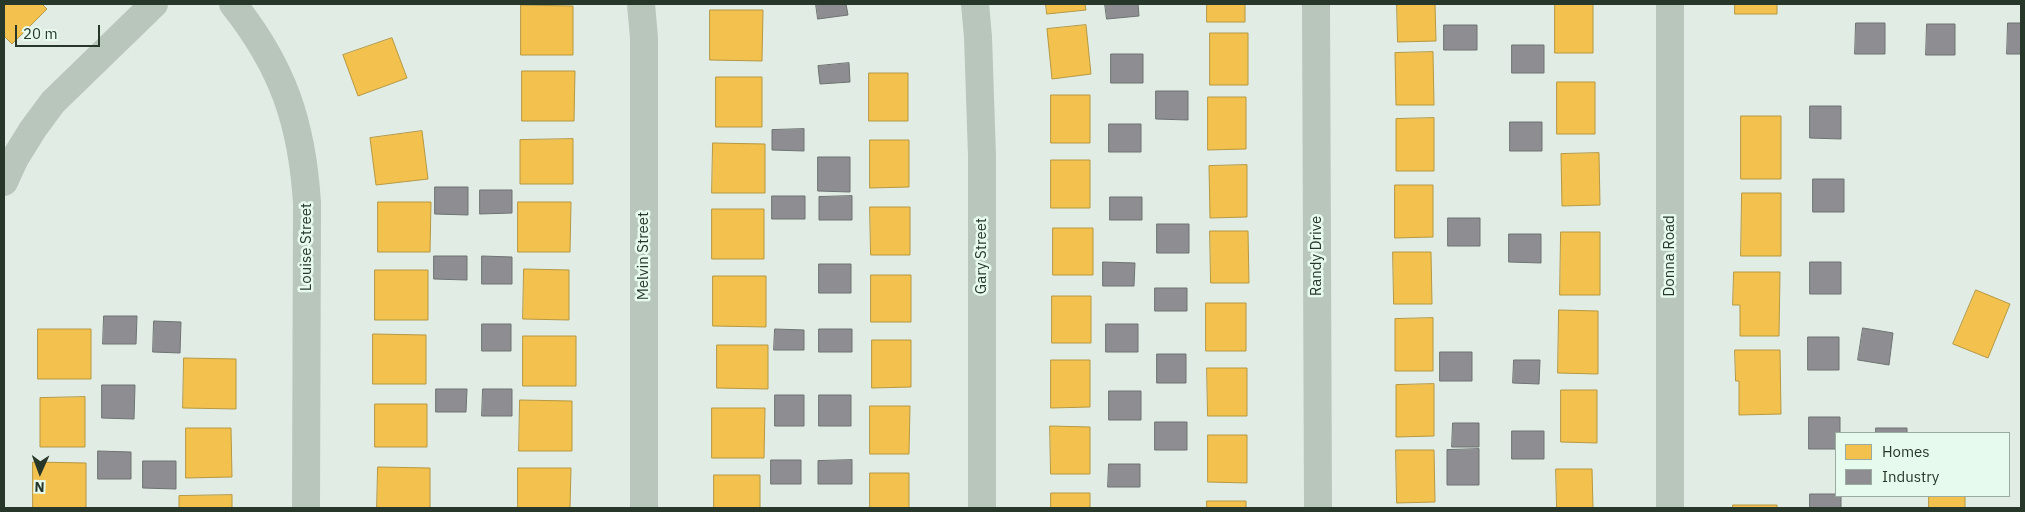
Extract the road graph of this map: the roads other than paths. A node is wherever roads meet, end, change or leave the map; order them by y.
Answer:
1 (154, 4) edge
2 (233, 4) edge
3 (641, 4) edge
4 (975, 4) edge
5 (1316, 4) edge
6 (1670, 4) edge
7 (4, 182) edge
8 (306, 508) edge
9 (644, 508) edge
10 (982, 508) edge
11 (1318, 508) edge
12 (1670, 508) edge

1 - 7 street
2 - 8 street, Louise Street
3 - 9 street, Melvin Street
4 - 10 street, Gary Street
5 - 11 street, Randy Drive
6 - 12 street, Donna Road

